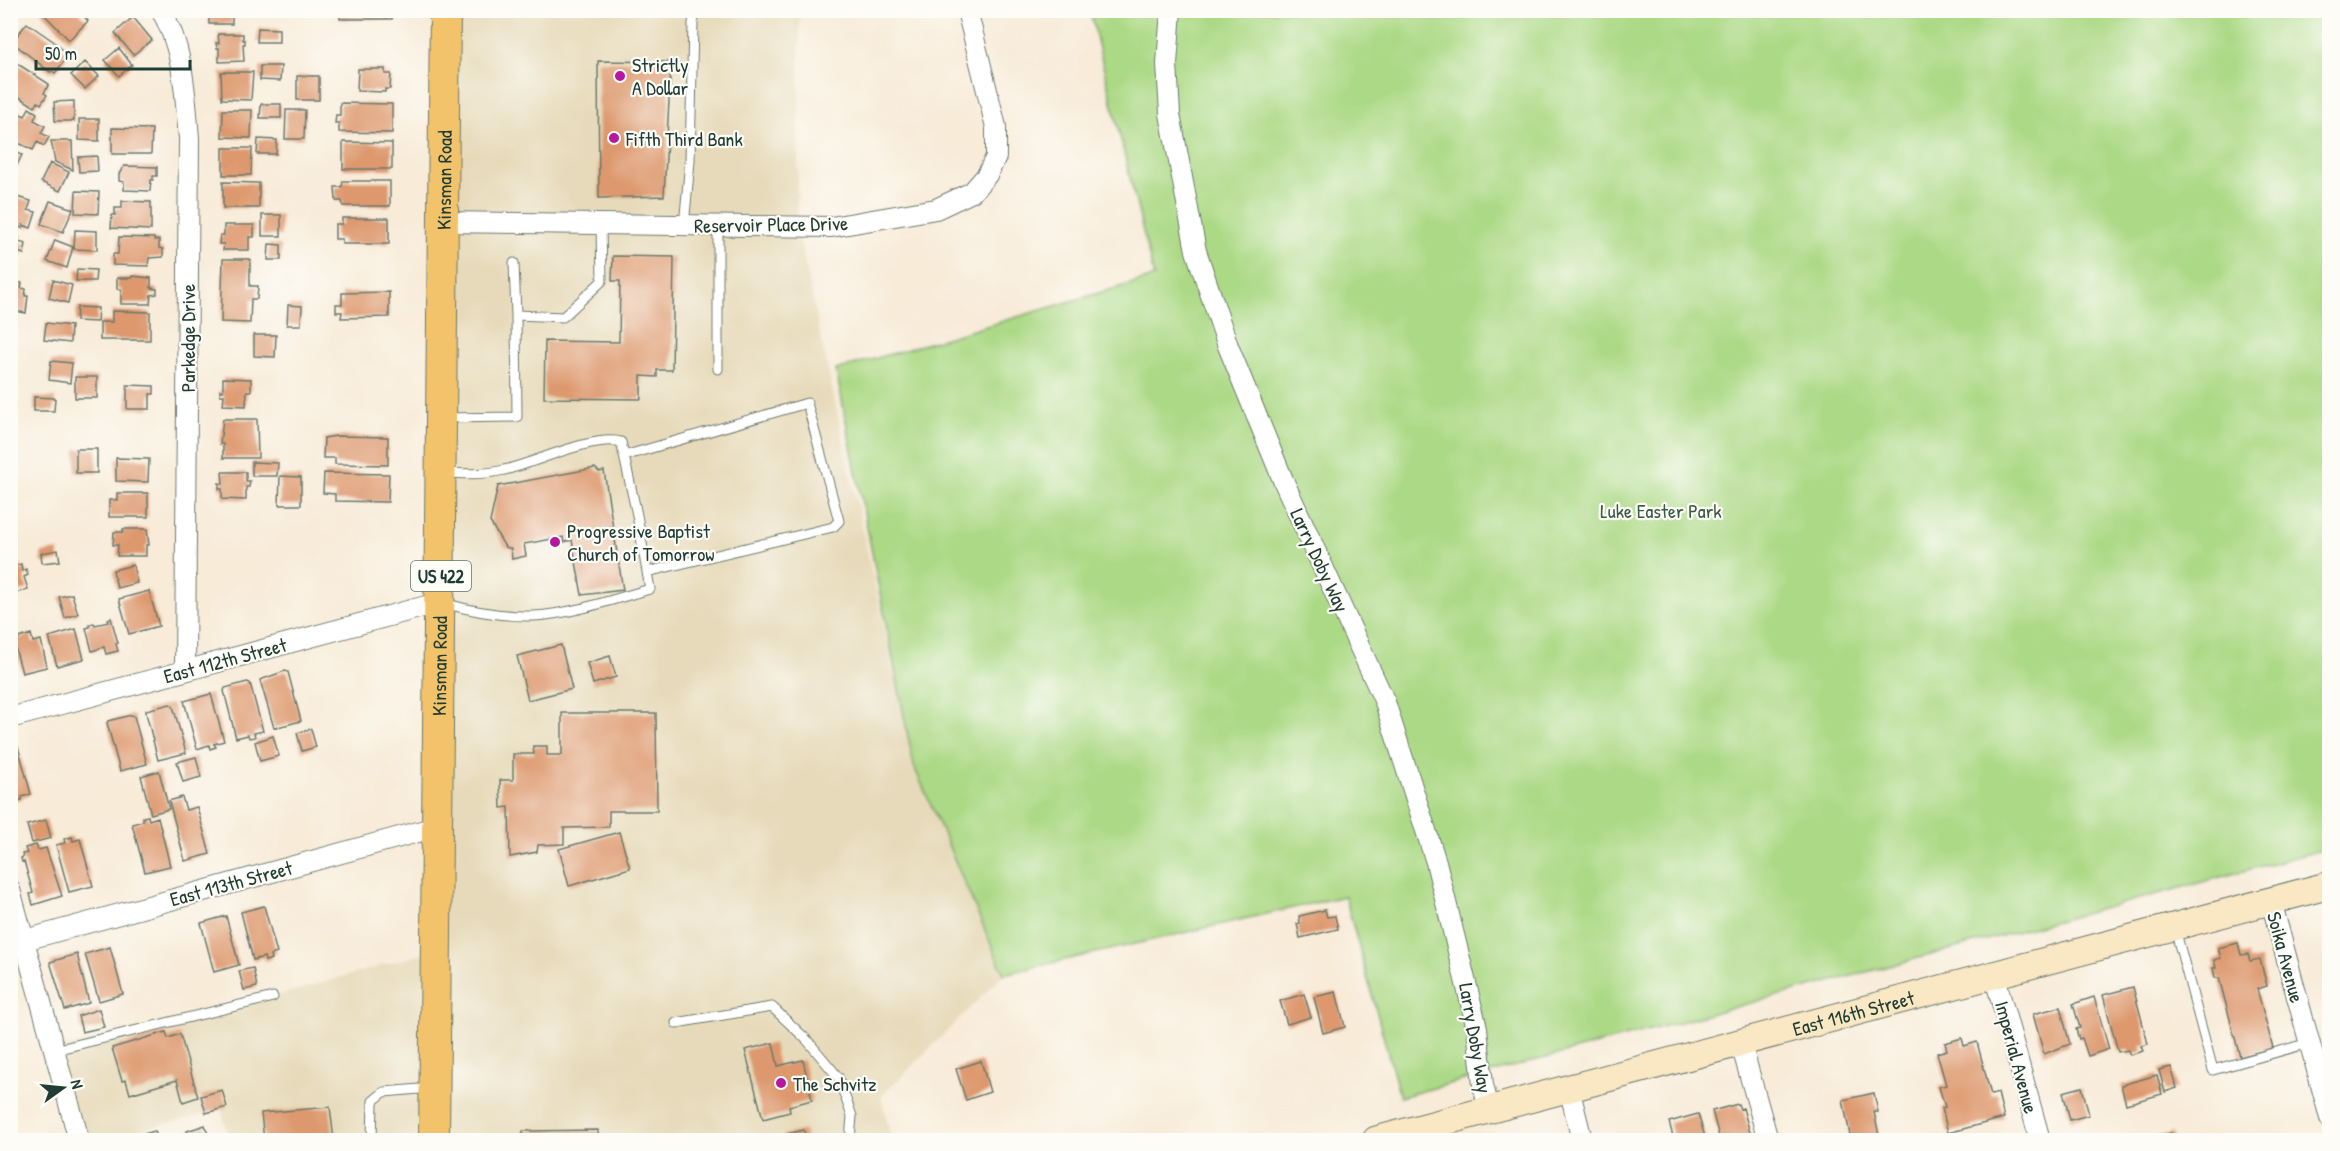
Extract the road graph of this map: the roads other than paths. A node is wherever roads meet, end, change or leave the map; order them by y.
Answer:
1 (161, 10) edge
2 (445, 10) edge
3 (696, 10) edge
4 (967, 10) edge
5 (1171, 10) edge
6 (443, 222) junction
7 (601, 224) junction
8 (702, 226) junction
9 (514, 263) dead end
10 (516, 315) junction
11 (718, 369) dead end
12 (442, 418) junction
13 (624, 456) junction
14 (441, 473) junction
15 (647, 572) junction
16 (441, 602) junction
17 (185, 670) junction
18 (10, 718) edge
19 (436, 827) junction
20 (2330, 885) edge
21 (10, 890) edge
22 (2271, 902) junction
23 (2174, 927) junction
24 (25, 940) junction
25 (1994, 974) junction
26 (273, 997) dead end
27 (675, 1023) dead end
28 (2309, 1043) junction
29 (1741, 1044) junction
30 (55, 1050) junction
31 (434, 1088) junction
32 (1569, 1088) junction
33 (1489, 1109) junction
34 (2330, 1118) edge
35 (79, 1140) edge
36 (372, 1140) edge
37 (434, 1140) edge
38 (439, 1140) edge
39 (850, 1140) edge
40 (1376, 1140) edge
41 (1582, 1140) edge
42 (1768, 1140) edge
43 (2040, 1140) edge

1 - 17 street, Parkedge Drive
2 - 6 main road, Kinsman Road / US 422
3 - 8 lane
4 - 8 street, Reservoir Place Drive
5 - 33 street, Larry Doby Way
6 - 7 street, Reservoir Place Drive
6 - 12 main road, Kinsman Road / US 422
7 - 8 street, Reservoir Place Drive
7 - 10 lane
8 - 11 lane
9 - 10 lane
10 - 12 lane
12 - 14 main road, Kinsman Road / US 422
13 - 14 lane
13 - 15 lane
13 - 15 lane
14 - 16 main road, Kinsman Road / US 422
15 - 16 lane
16 - 17 street, East 112th Street
16 - 19 main road, Kinsman Road / US 422
17 - 18 street, East 112th Street
19 - 24 street, East 113th Street
19 - 31 main road, Kinsman Road / US 422
20 - 22 main road, East 116th Street
21 - 24 street
22 - 23 main road, East 116th Street
22 - 28 street, Soika Avenue
23 - 25 main road, East 116th Street
23 - 28 lane
24 - 30 street
25 - 29 main road, East 116th Street
25 - 43 street, Imperial Avenue
26 - 30 lane
27 - 39 lane
28 - 34 street, Soika Avenue
29 - 32 main road, East 116th Street
29 - 42 street
30 - 35 street
31 - 36 lane
31 - 37 main road, Kinsman Road / US 422
32 - 33 main road, East 116th Street
32 - 41 street
33 - 40 main road, East 116th Street
37 - 38 lane

